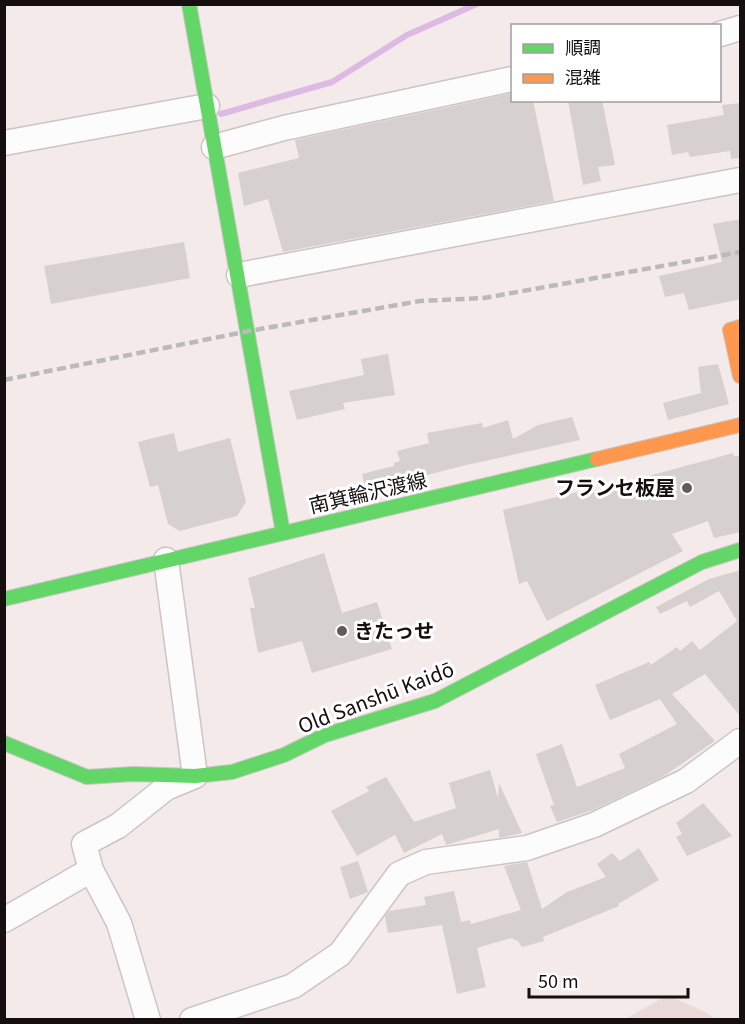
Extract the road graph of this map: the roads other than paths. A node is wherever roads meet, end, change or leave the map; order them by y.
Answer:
1 (189, 4) edge
2 (741, 28) edge
3 (721, 34) edge
4 (511, 79) edge
5 (207, 106) junction
6 (4, 143) edge
7 (214, 147) junction
8 (741, 180) edge
9 (239, 275) junction
10 (741, 327) edge
11 (741, 376) edge
12 (741, 425) edge
13 (283, 533) junction
14 (741, 550) edge
15 (166, 560) junction
16 (4, 599) edge
17 (741, 741) edge
18 (4, 743) edge
19 (195, 776) junction
20 (91, 870) junction
21 (4, 920) edge
22 (148, 1020) edge
23 (192, 1020) edge

1 - 5 street
2 - 3 street
4 - 7 street
5 - 6 street
5 - 7 street
7 - 9 street
8 - 9 street
9 - 13 street
10 - 11 street
12 - 13 street, 南箕輪沢渡線
13 - 15 street, 南箕輪沢渡線
14 - 19 street, Old Sanshū Kaidō
15 - 16 street, 南箕輪沢渡線
15 - 19 street
17 - 23 street
18 - 19 street, Old Sanshū Kaidō
19 - 20 street
20 - 21 street
20 - 22 street

